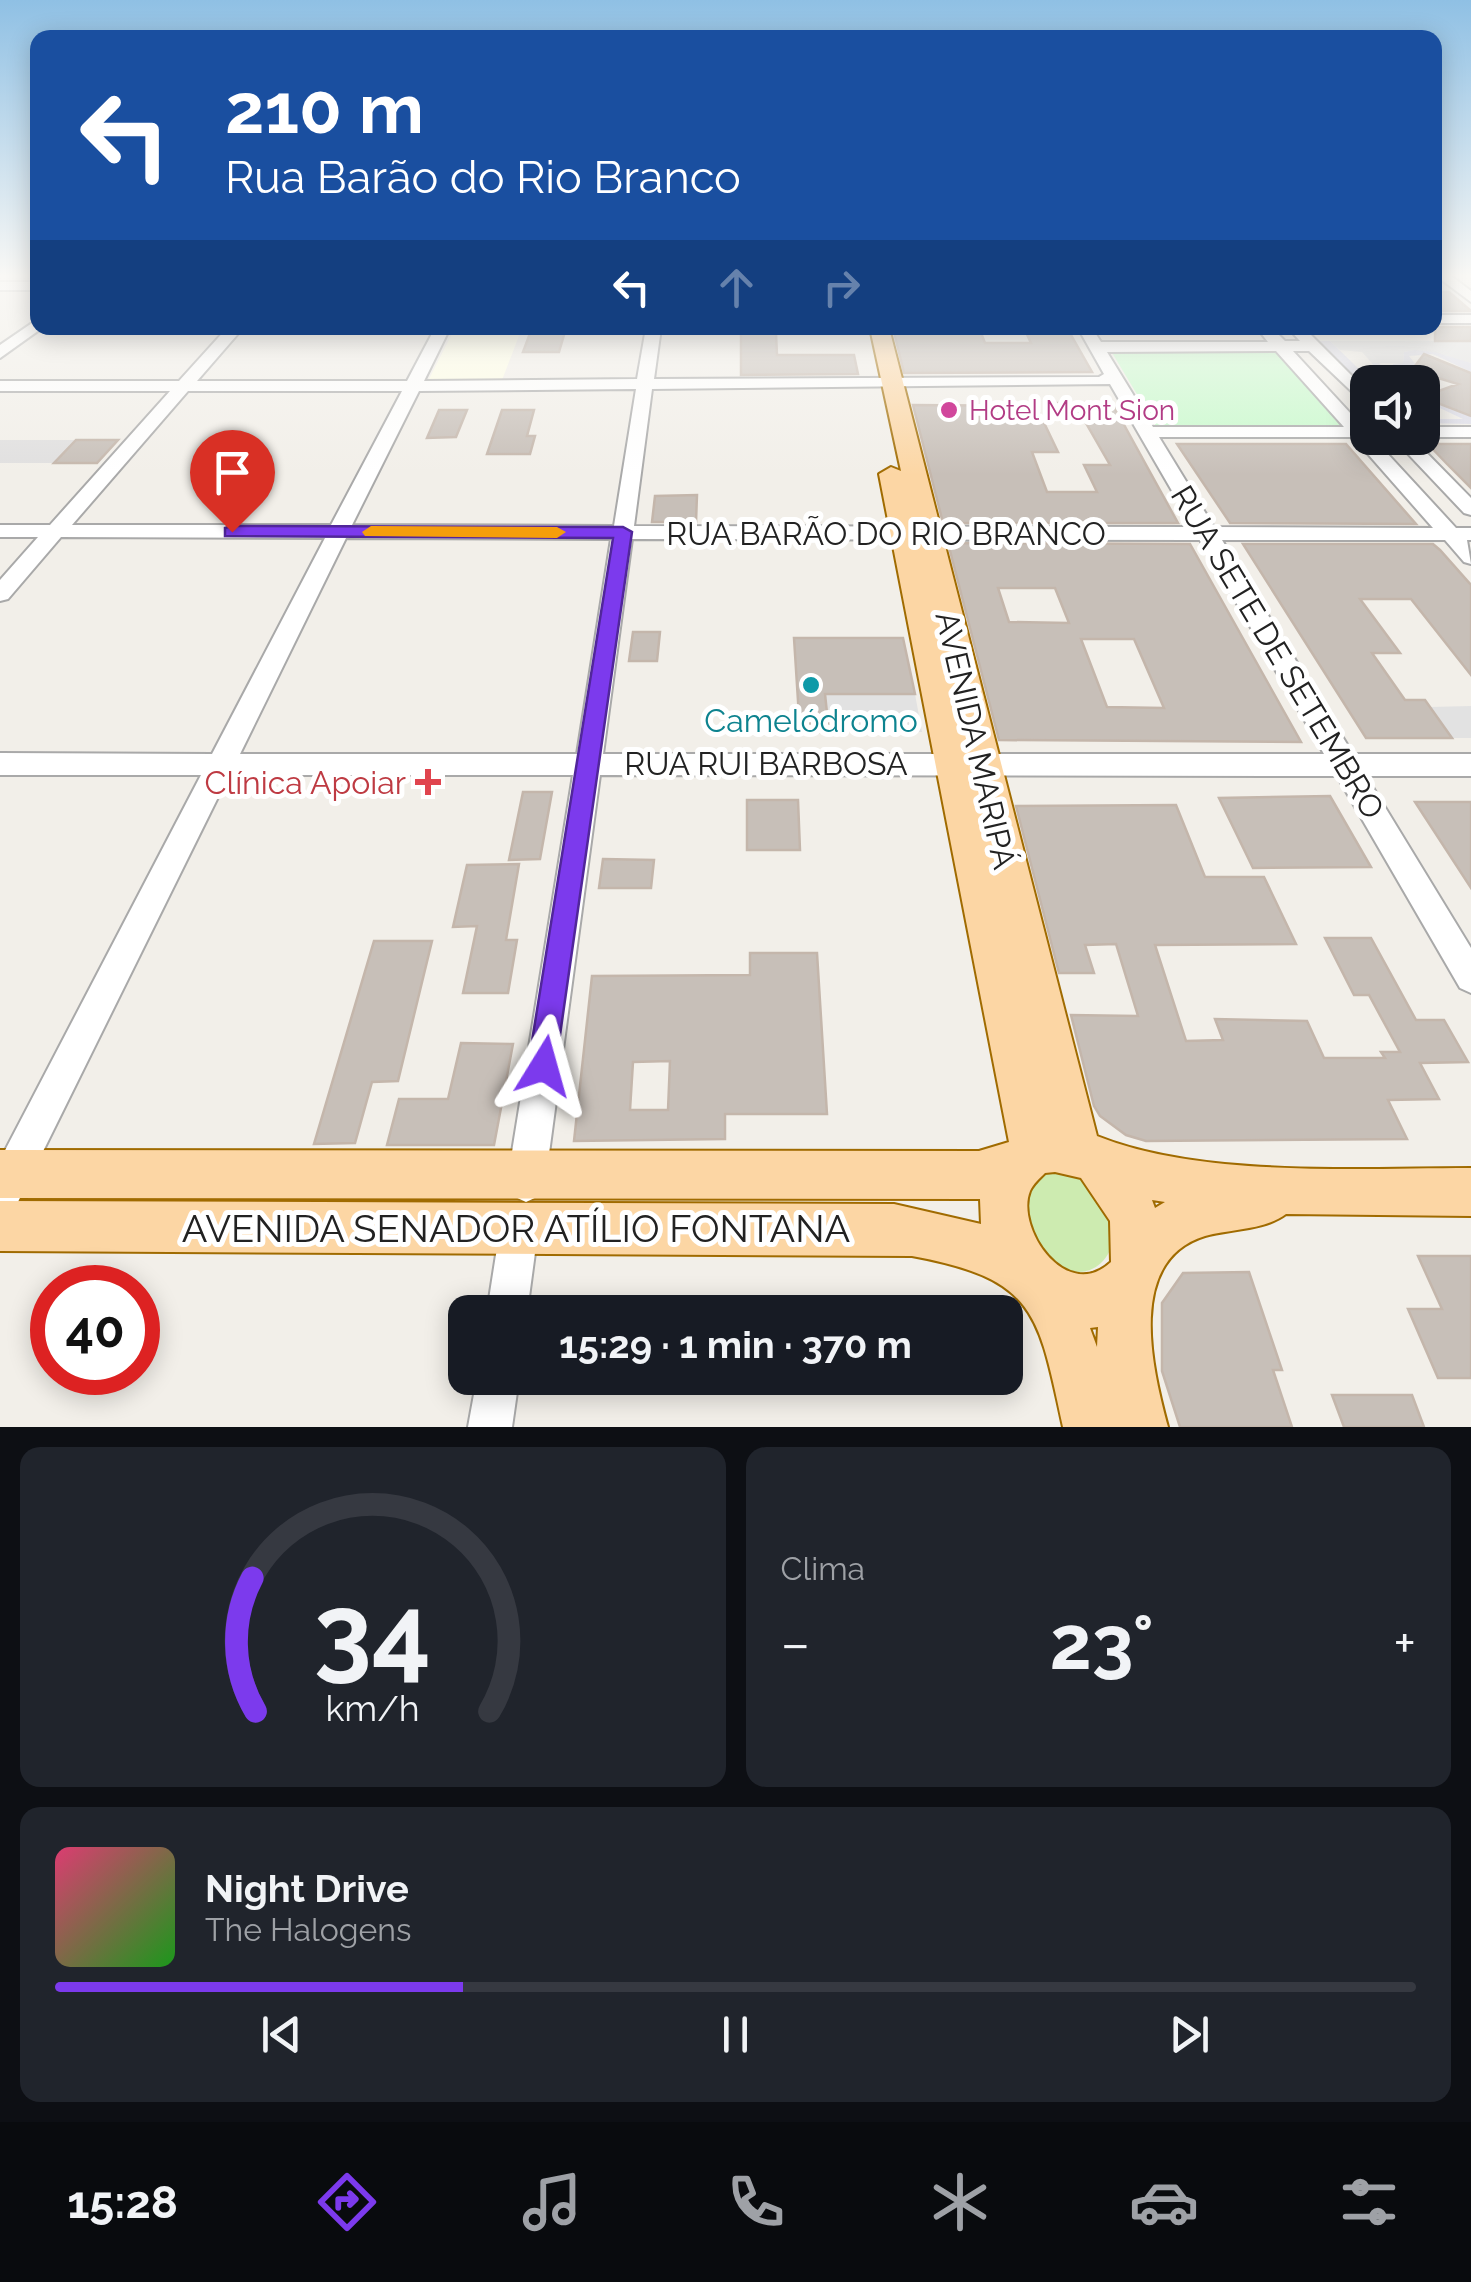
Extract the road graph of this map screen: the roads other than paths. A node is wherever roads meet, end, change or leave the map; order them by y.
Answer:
1 (223, 342) edge
2 (435, 342) edge
3 (650, 342) edge
4 (867, 342) edge
5 (881, 342) edge
6 (1093, 342) edge
7 (1276, 342) edge
8 (1310, 342) edge
9 (1328, 360) junction
10 (1294, 361) junction
11 (1114, 376) junction
12 (1350, 383) edge
13 (0, 386) edge
14 (639, 386) junction
15 (183, 387) junction
16 (884, 387) junction
17 (1094, 387) junction
18 (412, 388) junction
19 (1125, 396) junction
20 (1350, 420) edge
21 (1350, 428) edge
22 (1147, 432) junction
23 (1440, 432) edge
24 (1471, 432) edge
25 (1379, 455) edge
26 (1419, 455) edge
27 (1426, 507) junction
28 (1470, 508) edge
29 (0, 532) edge
30 (55, 532) junction
31 (338, 532) junction
32 (623, 532) junction
33 (1207, 533) junction
34 (1461, 534) edge
35 (916, 535) junction
36 (1471, 556) edge
37 (0, 594) edge
38 (966, 763) junction
39 (0, 764) edge
40 (589, 764) junction
41 (220, 765) junction
42 (1344, 765) junction
43 (1471, 765) edge
44 (1471, 978) edge
45 (1055, 1159) junction
46 (528, 1174) junction
47 (882, 1174) junction
48 (4, 1182) edge
49 (1299, 1192) junction
50 (1471, 1192) edge
51 (0, 1226) edge
52 (520, 1228) junction
53 (887, 1229) junction
54 (1139, 1262) junction
55 (1035, 1278) junction
56 (510, 1295) edge
57 (495, 1395) edge
58 (490, 1427) edge
59 (1091, 1427) edge
60 (1140, 1427) edge

1 - 15 street
2 - 18 street
3 - 14 street
4 - 16 main road, AVENIDA MARIPÁ
5 - 16 main road, AVENIDA MARIPÁ
6 - 11 street, RUA SETE DE SETEMBRO
7 - 10 street
8 - 9 street
9 - 10 street
9 - 12 street
10 - 20 street
11 - 17 street
11 - 19 street, RUA SETE DE SETEMBRO
13 - 15 street
14 - 16 street
14 - 18 street
14 - 32 street
15 - 18 street
15 - 30 street
16 - 17 street
16 - 35 main road, AVENIDA MARIPÁ
17 - 19 street
18 - 31 street
19 - 22 street, RUA SETE DE SETEMBRO
21 - 22 street
22 - 33 street, RUA SETE DE SETEMBRO
23 - 24 street
25 - 27 street
26 - 28 street
27 - 28 street
27 - 34 street
29 - 30 street, RUA BARÃO DO RIO BRANCO
30 - 31 street, RUA BARÃO DO RIO BRANCO
30 - 37 street
31 - 32 street, RUA BARÃO DO RIO BRANCO
31 - 41 street
32 - 35 street, RUA BARÃO DO RIO BRANCO
32 - 40 street
33 - 34 street, RUA BARÃO DO RIO BRANCO
33 - 35 street, RUA BARÃO DO RIO BRANCO
33 - 42 street, RUA SETE DE SETEMBRO
34 - 36 street
35 - 38 main road, AVENIDA MARIPÁ
38 - 40 street, RUA RUI BARBOSA
38 - 42 street, RUA RUI BARBOSA
38 - 45 main road, AVENIDA MARIPÁ
39 - 41 street, RUA RUI BARBOSA
40 - 41 street, RUA RUI BARBOSA
40 - 46 street
41 - 48 street
42 - 43 street, RUA RUI BARBOSA
42 - 44 street, RUA SETE DE SETEMBRO
45 - 47 main road, AVENIDA SENADOR ATÍLIO FONTANA
45 - 49 main road
45 - 54 main road
45 - 55 main road
46 - 47 main road, AVENIDA SENADOR ATÍLIO FONTANA
46 - 48 main road, AVENIDA SENADOR ATÍLIO FONTANA
46 - 52 street
47 - 53 main road
49 - 50 main road
49 - 54 main road
51 - 52 main road, AVENIDA SENADOR ATÍLIO FONTANA
52 - 53 main road, AVENIDA SENADOR ATÍLIO FONTANA
52 - 56 street
53 - 55 main road, AVENIDA SENADOR ATÍLIO FONTANA
54 - 55 main road
54 - 60 main road
55 - 59 main road
57 - 58 street

